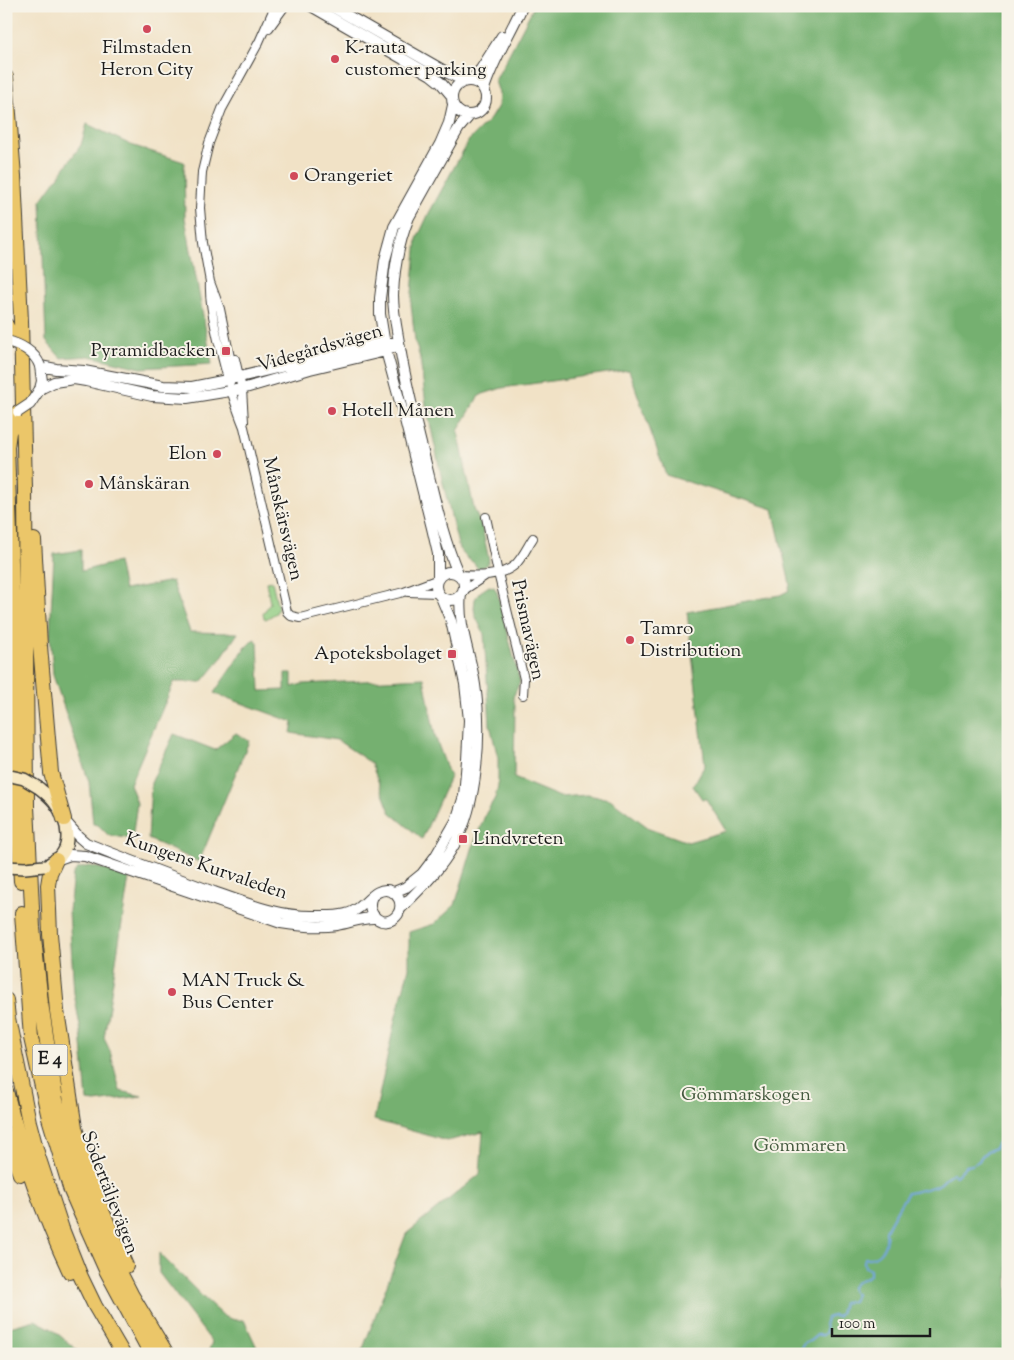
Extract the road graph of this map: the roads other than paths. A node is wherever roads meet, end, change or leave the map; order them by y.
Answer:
1 (275, 6) edge
2 (285, 6) edge
3 (311, 6) edge
4 (331, 6) edge
5 (522, 6) edge
6 (259, 42) junction
7 (6, 77) edge
8 (467, 81) junction
9 (484, 89) junction
10 (452, 101) junction
11 (470, 115) junction
12 (210, 282) junction
13 (6, 324) edge
14 (11, 342) edge
15 (399, 344) junction
16 (385, 347) junction
17 (42, 366) junction
18 (239, 377) junction
19 (227, 380) junction
20 (42, 388) junction
21 (242, 389) junction
22 (231, 392) junction
23 (12, 414) edge
24 (244, 427) junction
25 (23, 428) junction
26 (486, 517) dead end
27 (533, 538) dead end
28 (498, 573) junction
29 (459, 574) junction
30 (485, 576) junction
31 (437, 578) junction
32 (404, 592) junction
33 (463, 592) junction
34 (439, 595) junction
35 (523, 695) dead end
36 (6, 775) edge
37 (64, 819) junction
38 (50, 863) junction
39 (6, 867) edge
40 (394, 892) junction
41 (372, 896) junction
42 (400, 909) junction
43 (376, 918) junction
44 (6, 1000) edge
45 (6, 1091) edge
46 (6, 1137) edge
47 (57, 1245) junction
48 (114, 1354) edge
49 (123, 1354) edge
50 (151, 1354) edge
51 (168, 1354) edge

1 - 6 street, Månskärsvägen
2 - 6 street, Månskärsvägen
3 - 10 street
4 - 8 street
5 - 8 street
5 - 9 street
6 - 12 street, Månskärsvägen
7 - 25 highway, Södertäljevägen / E 4
8 - 9 street
8 - 10 street
9 - 11 street
10 - 11 street
10 - 16 street
11 - 15 street
12 - 18 street, Månskärsvägen
12 - 19 street, Månskärsvägen
13 - 14 highway
14 - 17 street, bridge
15 - 16 street, Videgårdsvägen
15 - 29 street
16 - 18 street, Videgårdsvägen
16 - 21 street, Videgårdsvägen
16 - 31 street
17 - 19 street, Videgårdsvägen
17 - 20 street
18 - 19 street, Videgårdsvägen
18 - 21 street, Månskärsvägen
19 - 22 street, Månskärsvägen
20 - 22 street, Videgårdsvägen
20 - 23 street, bridge
21 - 22 street, Videgårdsvägen
21 - 24 street, Månskärsvägen
22 - 24 street, Månskärsvägen
23 - 50 highway
24 - 32 street, Månskärsvägen
25 - 37 highway
25 - 51 highway, Södertäljevägen / E 4
26 - 28 street, Prismavägen
27 - 28 street, Prismavägen
28 - 30 street, Prismavägen
28 - 35 street, Prismavägen
29 - 30 street, Prismavägen
29 - 31 street
29 - 33 street
30 - 33 street, Prismavägen
31 - 32 street
31 - 34 street
32 - 34 street
33 - 34 street
33 - 42 street
34 - 40 street
36 - 37 main road, bridge
37 - 38 main road
37 - 41 street, Kungens Kurvaleden
38 - 39 main road, bridge
38 - 43 street, Kungens Kurvaleden
38 - 51 highway
40 - 41 street
40 - 42 street
41 - 43 street
42 - 43 street
44 - 49 highway
45 - 47 highway
46 - 47 highway
47 - 48 highway

